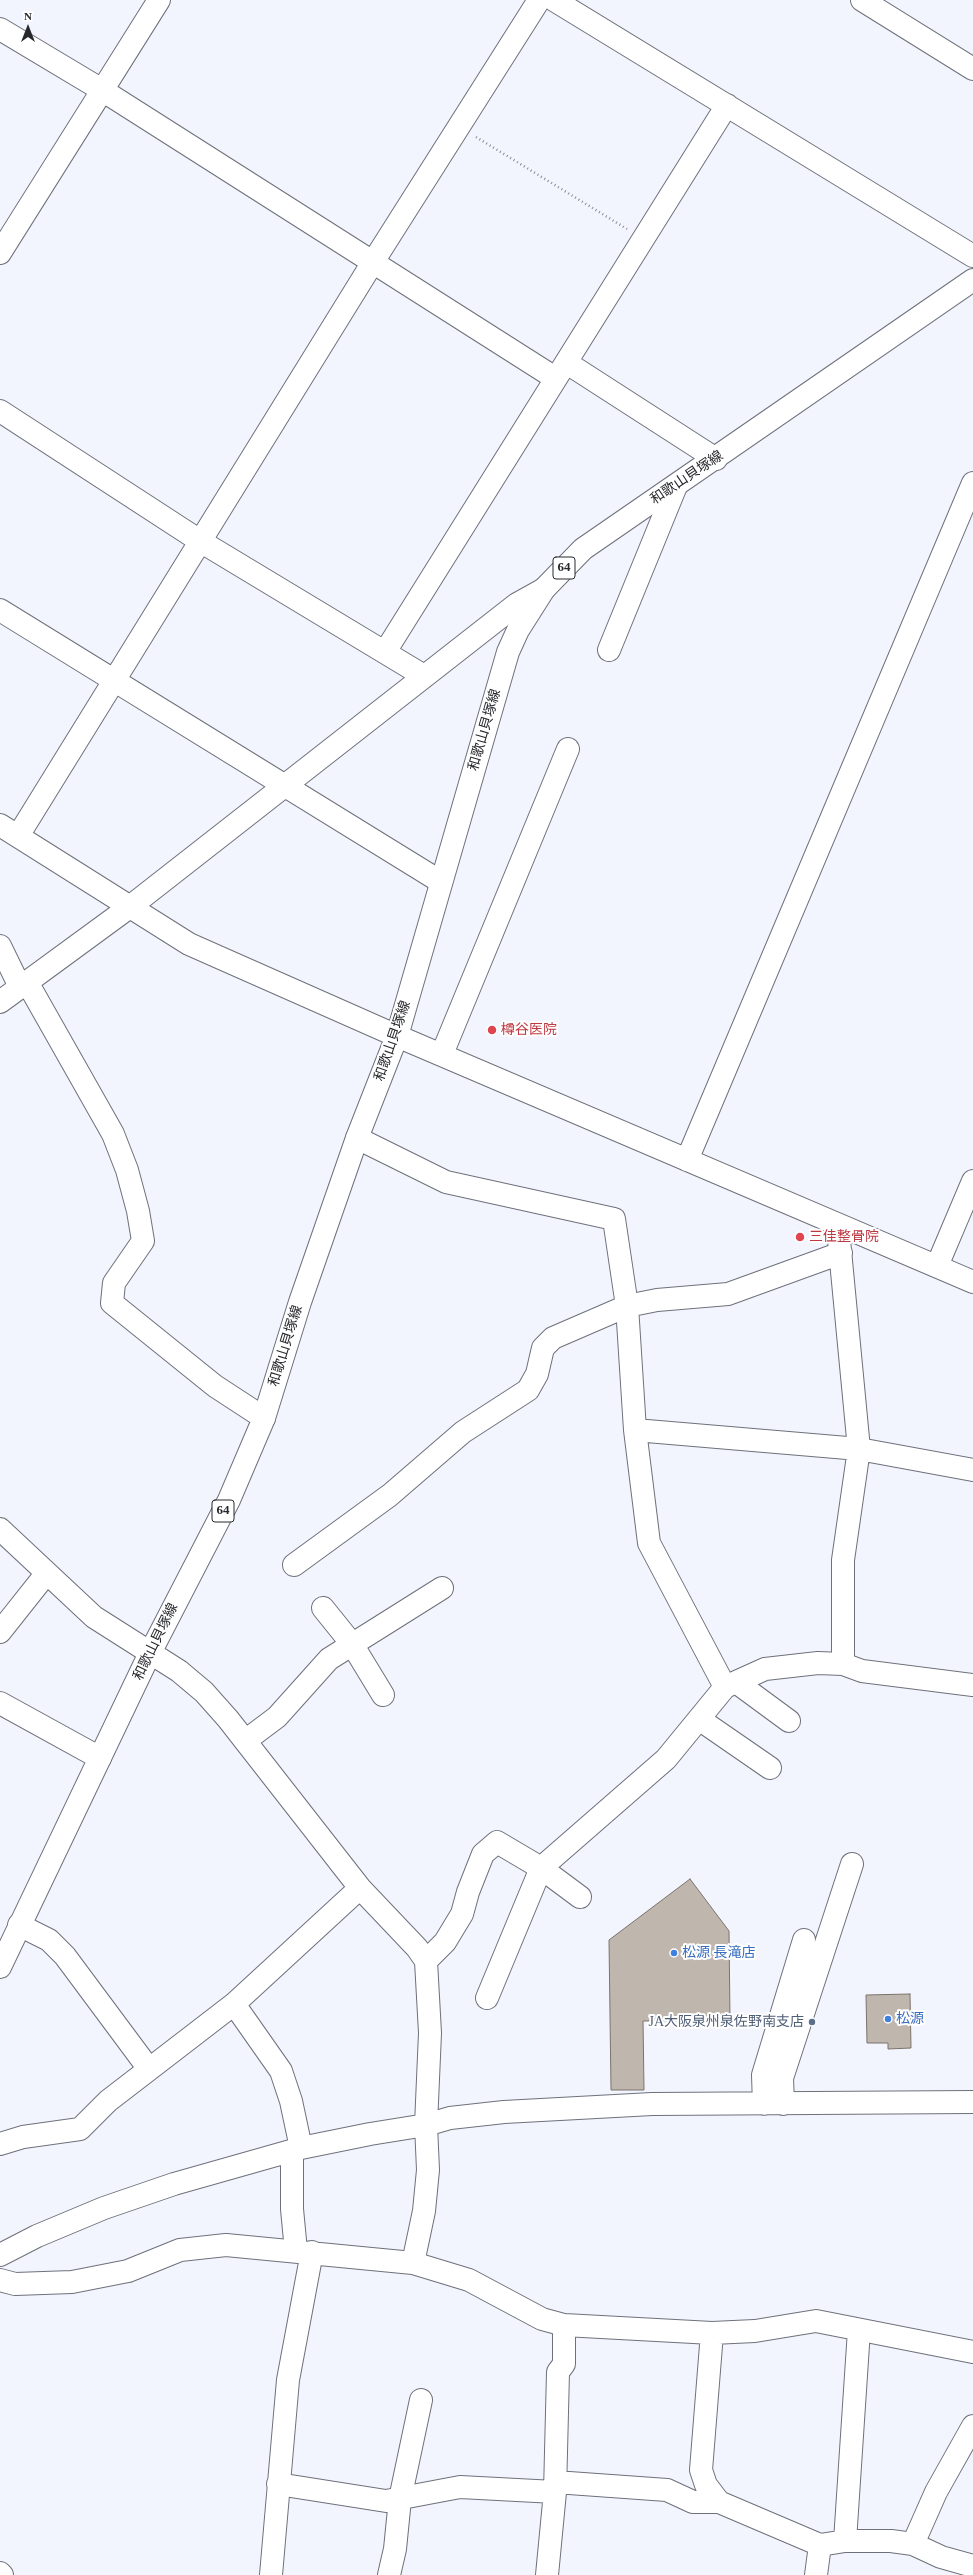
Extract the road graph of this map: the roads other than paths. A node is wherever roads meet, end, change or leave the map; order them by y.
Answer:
1 (159, 0) edge
2 (539, 0) edge
3 (554, 0) edge
4 (862, 0) edge
5 (0, 29) edge
6 (973, 70) edge
7 (102, 90) junction
8 (727, 105) junction
9 (0, 253) edge
10 (973, 256) edge
11 (373, 262) junction
12 (973, 280) edge
13 (561, 371) junction
14 (0, 412) edge
15 (716, 459) junction
16 (973, 483) edge
17 (676, 486) junction
18 (200, 541) junction
19 (544, 589) junction
20 (0, 610) edge
21 (609, 650) dead end
22 (385, 652) junction
23 (424, 676) junction
24 (114, 681) junction
25 (568, 749) dead end
26 (284, 786) junction
27 (9, 831) edge
28 (441, 882) junction
29 (131, 906) junction
30 (0, 946) edge
31 (23, 985) junction
32 (0, 1002) edge
33 (397, 1036) junction
34 (442, 1054) junction
35 (357, 1138) junction
36 (687, 1160) junction
37 (973, 1181) edge
38 (836, 1223) junction
39 (841, 1253) junction
40 (937, 1266) junction
41 (973, 1282) edge
42 (626, 1306) junction
43 (264, 1418) junction
44 (635, 1430) junction
45 (859, 1448) junction
46 (973, 1470) edge
47 (0, 1530) edge
48 (294, 1565) dead end
49 (46, 1574) junction
50 (442, 1588) dead end
51 (323, 1608) dead end
52 (0, 1632) edge
53 (352, 1644) junction
54 (150, 1653) junction
55 (843, 1664) junction
56 (730, 1685) junction
57 (973, 1685) edge
58 (382, 1695) dead end
59 (0, 1703) edge
60 (699, 1718) junction
61 (789, 1721) dead end
62 (245, 1741) junction
63 (100, 1758) junction
64 (770, 1768) dead end
65 (852, 1864) dead end
66 (541, 1868) junction
67 (360, 1888) junction
68 (580, 1897) dead end
69 (19, 1925) junction
70 (804, 1940) dead end
71 (426, 1961) junction
72 (0, 1967) edge
73 (487, 1998) dead end
74 (234, 2004) junction
75 (149, 2069) junction
76 (973, 2102) edge
77 (773, 2104) junction
78 (426, 2125) junction
79 (0, 2144) edge
80 (297, 2150) junction
81 (304, 2251) junction
82 (0, 2255) edge
83 (413, 2262) junction
84 (0, 2280) edge
85 (564, 2325) junction
86 (859, 2330) junction
87 (712, 2333) junction
88 (973, 2352) edge
89 (421, 2400) dead end
90 (973, 2426) edge
91 (278, 2484) junction
92 (555, 2487) junction
93 (400, 2499) junction
94 (719, 2502) junction
95 (845, 2541) junction
96 (913, 2544) junction
97 (820, 2545) junction
98 (973, 2566) edge
99 (271, 2575) edge
100 (389, 2575) edge
101 (547, 2575) edge
102 (816, 2575) edge

1 - 7 street
2 - 11 street
3 - 8 street
4 - 6 street
5 - 7 street
7 - 9 street
7 - 11 street
8 - 10 street
8 - 13 street
11 - 13 street
11 - 18 street
12 - 15 street, 和歌山貝塚線 / 64
13 - 15 street
13 - 22 street
14 - 18 street
15 - 17 street, 和歌山貝塚線 / 64
16 - 36 street
17 - 19 street, 和歌山貝塚線 / 64
17 - 21 street
18 - 22 street
18 - 24 street
19 - 23 street
19 - 28 street, 和歌山貝塚線 / 64
20 - 24 street
22 - 23 street
23 - 26 street
24 - 26 street
24 - 27 street
25 - 34 street
26 - 28 street
26 - 29 street
27 - 29 street
28 - 33 street, 和歌山貝塚線 / 64
29 - 31 street
29 - 33 street
30 - 31 street
31 - 32 street
31 - 43 street
33 - 34 street
33 - 35 street, 和歌山貝塚線 / 64
34 - 36 street
35 - 42 street
35 - 43 street, 和歌山貝塚線 / 64
36 - 38 street
37 - 40 street
38 - 39 street
38 - 40 street
39 - 42 street
39 - 45 street
40 - 41 street
42 - 44 street
42 - 48 street
43 - 54 street, 和歌山貝塚線 / 64
44 - 45 street
44 - 56 street
45 - 46 street
45 - 55 street
47 - 49 street
49 - 52 street
49 - 54 street
50 - 53 street
51 - 53 street
53 - 58 street
53 - 62 street
54 - 62 street
54 - 63 street, 和歌山貝塚線 / 64
55 - 56 street
55 - 57 street
56 - 60 street
56 - 61 street
59 - 63 street
60 - 64 street
60 - 66 street
62 - 67 street
63 - 69 street, 和歌山貝塚線 / 64
65 - 77 street
66 - 68 street
66 - 71 street
66 - 73 street
67 - 71 street
67 - 74 street
69 - 72 street, 和歌山貝塚線 / 64
69 - 75 street
70 - 77 street
71 - 78 street
74 - 75 street
74 - 80 street
75 - 79 street
76 - 77 street
77 - 78 street
78 - 80 street
78 - 83 street
80 - 81 street
80 - 82 street
81 - 83 street
81 - 84 street
81 - 91 street
83 - 85 street
85 - 87 street
85 - 92 street
86 - 87 street
86 - 88 street
86 - 95 street
87 - 94 street
89 - 93 street
90 - 96 street
91 - 93 street
91 - 99 street
92 - 93 street
92 - 94 street
92 - 101 street
93 - 100 street
94 - 97 street
95 - 96 street
95 - 97 street
96 - 98 street
97 - 102 street

